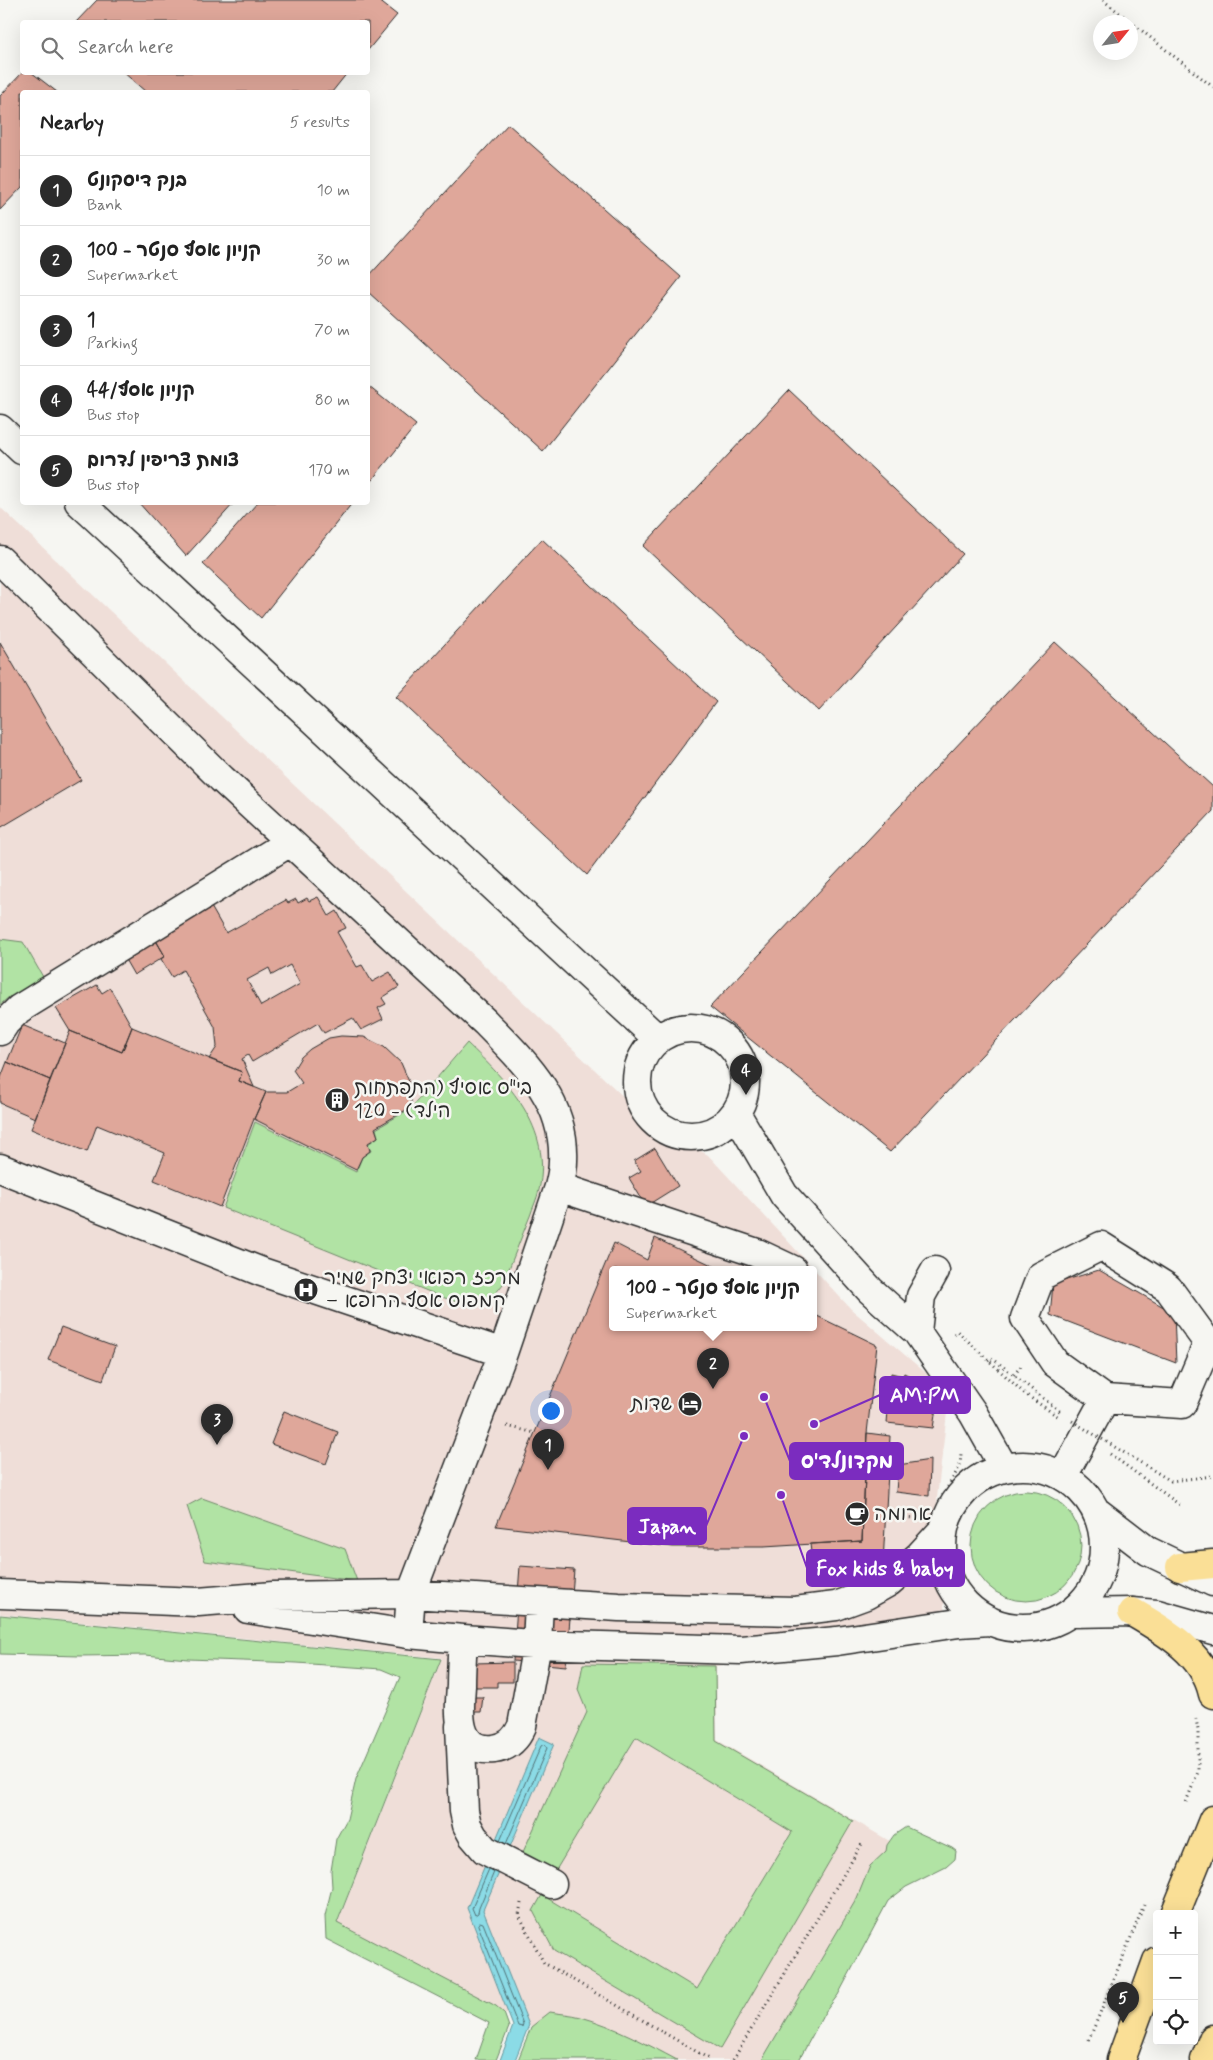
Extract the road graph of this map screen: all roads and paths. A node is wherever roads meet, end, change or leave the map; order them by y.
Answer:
1 (1103, 0) edge
2 (1213, 87) edge
3 (0, 429) edge
4 (20, 448) edge
5 (82, 505) edge
6 (0, 560) edge
7 (290, 842) junction
8 (0, 1031) edge
9 (658, 1039) junction
10 (736, 1113) junction
11 (0, 1168) edge
12 (559, 1187) junction
13 (785, 1266) edge
14 (935, 1271) dead end
15 (917, 1332) junction
16 (502, 1353) junction
17 (988, 1361) dead end
18 (1105, 1399) junction
19 (1004, 1468) junction
20 (1063, 1476) junction
21 (1213, 1476) edge
22 (1096, 1511) junction
23 (884, 1515) dead end
24 (914, 1518) dead end
25 (943, 1530) junction
26 (1213, 1564) edge
27 (1180, 1567) junction
28 (1213, 1582) edge
29 (0, 1594) edge
30 (411, 1594) junction
31 (198, 1602) junction
32 (539, 1603) junction
33 (1132, 1612) junction
34 (1070, 1613) junction
35 (990, 1621) junction
36 (1213, 1630) edge
37 (408, 1634) junction
38 (463, 1639) junction
39 (537, 1644) junction
40 (1213, 1694) edge
41 (460, 1726) junction
42 (1213, 1820) edge
43 (863, 1842) dead end
44 (521, 1868) junction
45 (552, 1884) dead end
46 (1177, 1910) edge
47 (1153, 1972) edge
48 (1213, 2039) edge
49 (711, 2060) edge
50 (733, 2060) edge
51 (1121, 2060) edge
52 (1205, 2060) edge

1 - 2 path
3 - 4 street
5 - 9 street
6 - 7 street
7 - 8 street
7 - 12 street
9 - 10 street
9 - 10 street
10 - 15 street
11 - 16 street
12 - 13 street
12 - 16 street
14 - 15 street
15 - 19 street
16 - 30 street
17 - 21 path, bridge
18 - 18 street
18 - 20 street
19 - 20 street
19 - 25 street
20 - 22 street
22 - 27 street
22 - 34 street
23 - 24 path
25 - 32 street
25 - 35 street
26 - 27 highway
27 - 28 street
29 - 31 street
30 - 31 street
30 - 32 street
30 - 37 street
31 - 37 street
32 - 39 street
33 - 34 street
33 - 36 street
33 - 40 highway
34 - 35 street
35 - 39 street
37 - 38 street
38 - 39 street
38 - 41 street
39 - 41 street
41 - 44 street
42 - 46 highway
43 - 50 path
44 - 45 street
44 - 49 path
47 - 51 highway
48 - 52 highway

